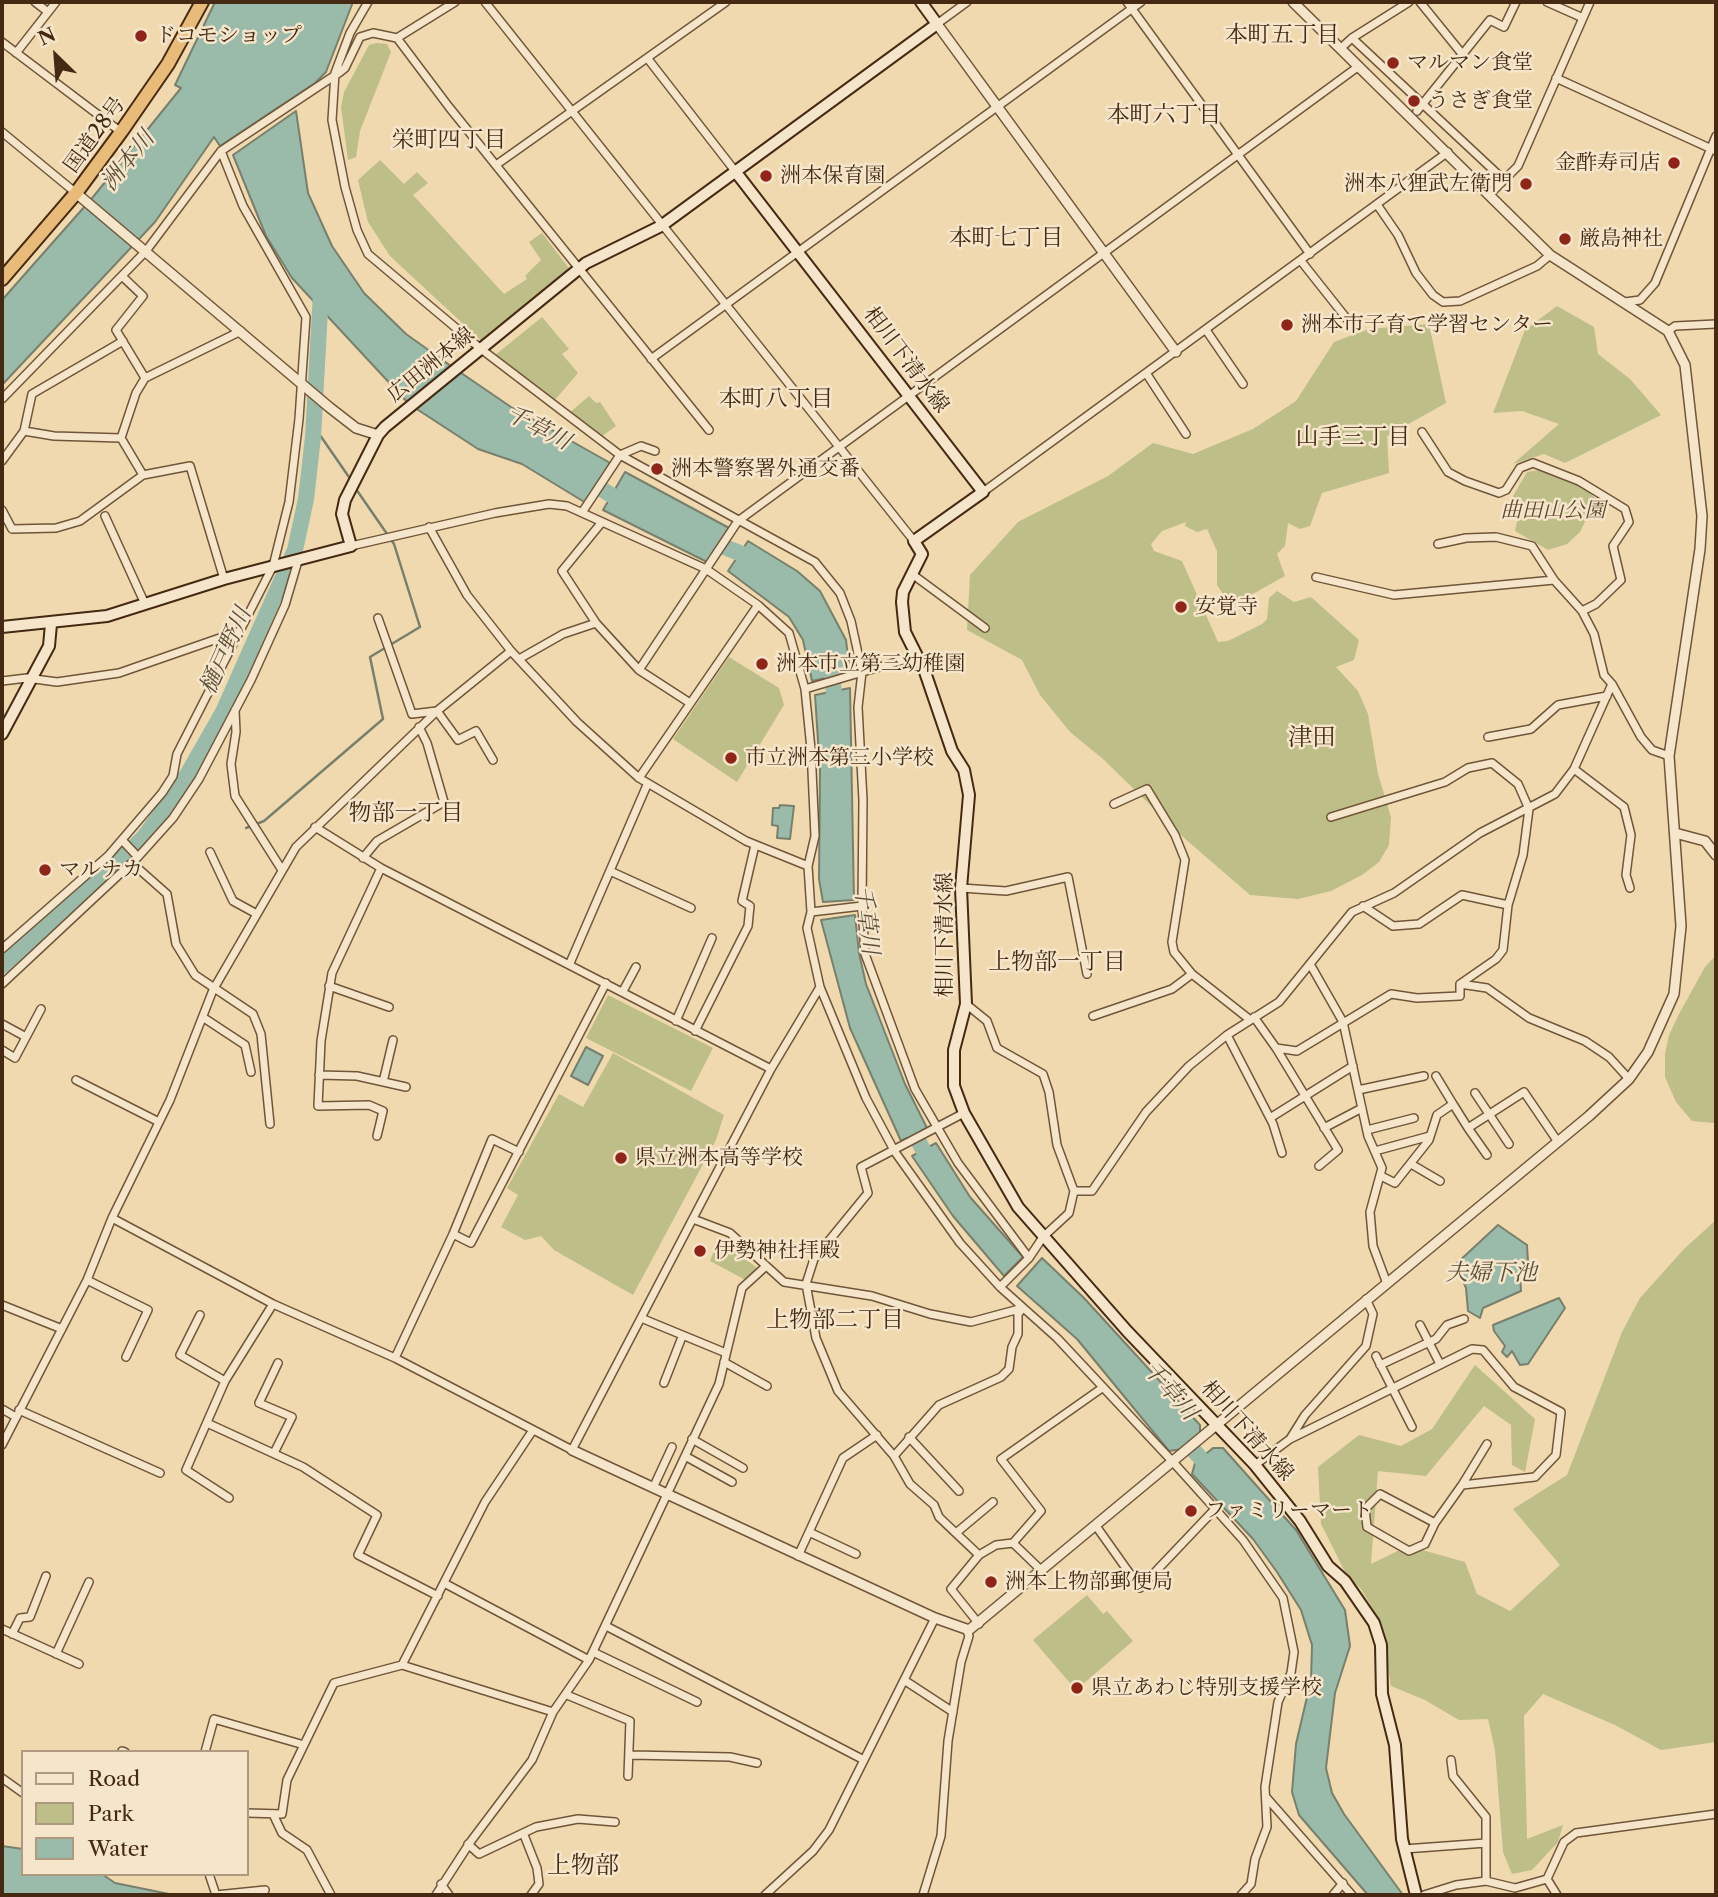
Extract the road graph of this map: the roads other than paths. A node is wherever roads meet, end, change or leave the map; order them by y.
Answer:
1 (35, 2) edge
2 (56, 2) edge
3 (202, 2) edge
4 (368, 2) edge
5 (455, 2) edge
6 (485, 2) edge
7 (726, 2) edge
8 (921, 2) edge
9 (967, 2) edge
10 (1142, 2) edge
11 (1293, 2) edge
12 (1409, 2) edge
13 (1420, 2) edge
14 (1517, 2) edge
15 (1547, 2) edge
16 (1590, 2) edge
17 (1130, 5) edge
18 (48, 12) junction
19 (1583, 18) junction
20 (937, 24) junction
21 (397, 38) junction
22 (1352, 38) junction
23 (2, 43) edge
24 (1341, 48) junction
25 (16, 53) junction
26 (1463, 55) junction
27 (648, 59) junction
28 (1359, 66) junction
29 (335, 73) junction
30 (1556, 78) junction
31 (1424, 102) junction
32 (998, 105) junction
33 (570, 111) junction
34 (1417, 111) dead end
35 (2, 132) edge
36 (121, 132) junction
37 (1716, 136) edge
38 (1713, 150) edge
39 (221, 151) junction
40 (1448, 152) junction
41 (1238, 155) junction
42 (496, 165) junction
43 (735, 170) junction
44 (1504, 180) junction
45 (76, 193) junction
46 (1489, 195) junction
47 (1378, 206) junction
48 (661, 226) junction
49 (142, 248) junction
50 (797, 252) junction
51 (1103, 253) junction
52 (1310, 254) junction
53 (1550, 255) junction
54 (1301, 261) junction
55 (579, 269) junction
56 (123, 276) junction
57 (2, 279) edge
58 (1625, 302) junction
59 (724, 306) junction
60 (1347, 319) dead end
61 (1716, 324) edge
62 (1206, 330) junction
63 (241, 331) junction
64 (1668, 331) junction
65 (123, 341) junction
66 (481, 349) junction
67 (1176, 352) junction
68 (651, 359) junction
69 (1146, 373) junction
70 (145, 378) junction
71 (301, 382) junction
72 (1243, 384) dead end
73 (909, 396) junction
74 (2, 399) edge
75 (709, 429) dead end
76 (24, 431) junction
77 (1422, 432) dead end
78 (1186, 434) dead end
79 (378, 435) junction
80 (121, 438) junction
81 (838, 448) junction
82 (655, 451) dead end
83 (620, 455) junction
84 (2, 461) edge
85 (143, 475) junction
86 (983, 492) junction
87 (2, 510) edge
88 (583, 511) junction
89 (105, 516) dead end
90 (602, 522) junction
91 (738, 522) junction
92 (429, 527) junction
93 (914, 541) junction
94 (1438, 544) dead end
95 (351, 546) junction
96 (298, 561) junction
97 (273, 566) junction
98 (706, 569) junction
99 (912, 575) junction
100 (1316, 577) dead end
101 (224, 579) junction
102 (1554, 580) junction
103 (145, 604) junction
104 (758, 606) junction
105 (1581, 611) junction
106 (377, 618) dead end
107 (596, 623) junction
108 (51, 624) junction
109 (2, 627) edge
110 (985, 628) dead end
111 (237, 632) junction
112 (511, 651) junction
113 (917, 656) junction
114 (519, 659) junction
115 (639, 670) junction
116 (862, 672) junction
117 (32, 679) junction
118 (2, 681) edge
119 (1612, 684) junction
120 (805, 689) junction
121 (1607, 696) junction
122 (690, 703) junction
123 (235, 710) junction
124 (437, 711) junction
125 (419, 727) junction
126 (2, 734) edge
127 (1488, 737) dead end
128 (1669, 757) junction
129 (493, 760) dead end
130 (1574, 769) junction
131 (639, 778) junction
132 (647, 785) junction
133 (1114, 804) dead end
134 (1530, 809) junction
135 (1331, 817) dead end
136 (314, 827) junction
137 (1675, 833) junction
138 (122, 840) junction
139 (755, 845) junction
140 (210, 852) dead end
141 (1716, 855) edge
142 (138, 857) junction
143 (363, 858) junction
144 (132, 863) junction
145 (808, 866) junction
146 (381, 868) junction
147 (282, 870) junction
148 (610, 871) junction
149 (961, 888) junction
150 (1630, 888) dead end
151 (1508, 905) junction
152 (862, 906) junction
153 (1363, 906) junction
154 (691, 908) dead end
155 (811, 912) junction
156 (255, 913) junction
157 (712, 938) dead end
158 (2, 949) edge
159 (570, 963) junction
160 (1310, 964) junction
161 (636, 967) dead end
162 (1087, 974) dead end
163 (1192, 974) junction
164 (606, 983) junction
165 (2, 984) edge
166 (1460, 984) junction
167 (329, 986) junction
168 (820, 987) junction
169 (213, 990) junction
170 (623, 991) junction
171 (966, 1004) junction
172 (389, 1007) dead end
173 (41, 1009) dead end
174 (1093, 1016) dead end
175 (204, 1018) junction
176 (1251, 1018) junction
177 (676, 1021) junction
178 (1343, 1023) junction
179 (2, 1024) edge
180 (695, 1031) junction
181 (1227, 1035) junction
182 (26, 1037) junction
183 (393, 1040) dead end
184 (1276, 1048) junction
185 (2, 1051) edge
186 (1353, 1066) junction
187 (771, 1069) junction
188 (251, 1072) dead end
189 (319, 1075) junction
190 (1424, 1076) dead end
191 (1436, 1076) dead end
192 (1629, 1079) junction
193 (76, 1080) dead end
194 (383, 1082) junction
195 (406, 1087) dead end
196 (1358, 1090) junction
197 (1475, 1093) dead end
198 (1305, 1096) junction
199 (1453, 1104) junction
200 (1362, 1108) junction
201 (964, 1113) junction
202 (1490, 1114) junction
203 (1270, 1118) junction
204 (1414, 1118) dead end
205 (159, 1122) junction
206 (270, 1125) dead end
207 (940, 1126) junction
208 (1324, 1128) junction
209 (1468, 1128) junction
210 (1367, 1130) junction
211 (377, 1136) dead end
212 (1430, 1136) junction
213 (1558, 1142) junction
214 (1509, 1143) dead end
215 (1375, 1151) junction
216 (519, 1152) junction
217 (894, 1152) junction
218 (1282, 1153) dead end
219 (1487, 1154) dead end
220 (1411, 1164) junction
221 (1319, 1166) dead end
222 (1381, 1176) junction
223 (1440, 1181) dead end
224 (1074, 1191) junction
225 (112, 1218) junction
226 (693, 1219) junction
227 (453, 1234) junction
228 (1043, 1237) junction
229 (1032, 1255) junction
230 (765, 1267) junction
231 (86, 1280) junction
232 (1386, 1282) junction
233 (806, 1284) junction
234 (1000, 1287) junction
235 (1366, 1299) junction
236 (273, 1304) junction
237 (2, 1305) edge
238 (1023, 1308) junction
239 (200, 1315) dead end
240 (641, 1318) junction
241 (1464, 1318) dead end
242 (1420, 1325) dead end
243 (62, 1329) junction
244 (682, 1337) junction
245 (1429, 1342) junction
246 (1376, 1356) dead end
247 (126, 1357) dead end
248 (725, 1357) junction
249 (395, 1358) junction
250 (278, 1363) dead end
251 (1440, 1364) junction
252 (1380, 1365) junction
253 (225, 1381) junction
254 (664, 1382) dead end
255 (767, 1386) dead end
256 (1102, 1388) junction
257 (1392, 1389) junction
258 (2, 1409) edge
259 (18, 1413) junction
260 (207, 1423) junction
261 (1216, 1426) junction
262 (1412, 1427) dead end
263 (533, 1430) junction
264 (877, 1435) junction
265 (909, 1437) junction
266 (692, 1439) junction
267 (1290, 1439) junction
268 (1487, 1444) dead end
269 (2, 1445) edge
270 (672, 1447) dead end
271 (572, 1450) junction
272 (274, 1453) junction
273 (685, 1456) junction
274 (894, 1456) junction
275 (1173, 1462) junction
276 (1255, 1465) junction
277 (743, 1468) dead end
278 (160, 1473) dead end
279 (732, 1482) dead end
280 (1462, 1485) junction
281 (653, 1488) junction
282 (959, 1491) dead end
283 (669, 1495) junction
284 (229, 1498) dead end
285 (993, 1502) dead end
286 (1215, 1509) junction
287 (1435, 1524) junction
288 (1096, 1526) junction
289 (809, 1532) junction
290 (956, 1533) junction
291 (1013, 1543) junction
292 (856, 1554) dead end
293 (979, 1555) junction
294 (798, 1556) junction
295 (1042, 1571) junction
296 (46, 1576) dead end
297 (89, 1582) dead end
298 (444, 1583) junction
299 (438, 1596) junction
300 (935, 1618) junction
301 (979, 1624) junction
302 (606, 1626) junction
303 (2, 1629) edge
304 (967, 1631) junction
305 (12, 1634) junction
306 (57, 1654) junction
307 (591, 1656) junction
308 (79, 1664) dead end
309 (402, 1665) junction
310 (904, 1680) junction
311 (567, 1695) junction
312 (697, 1702) dead end
313 (553, 1712) junction
314 (953, 1712) junction
315 (304, 1745) junction
316 (206, 1750) edge
317 (631, 1755) junction
318 (862, 1759) junction
319 (1451, 1760) dead end
320 (757, 1763) dead end
321 (628, 1776) dead end
322 (2, 1778) edge
323 (21, 1792) edge
324 (1266, 1797) junction
325 (248, 1813) edge
326 (273, 1814) junction
327 (1716, 1814) edge
328 (615, 1822) dead end
329 (524, 1835) junction
330 (1486, 1843) junction
331 (468, 1844) junction
332 (1404, 1850) junction
333 (210, 1876) edge
334 (1547, 1879) junction
335 (1486, 1881) junction
336 (441, 1884) junction
337 (1343, 1884) junction
338 (265, 1890) dead end
339 (216, 1895) edge
340 (331, 1895) edge
341 (436, 1895) edge
342 (449, 1895) edge
343 (531, 1895) edge
344 (765, 1895) edge
345 (923, 1895) edge
346 (1241, 1895) edge
347 (1333, 1895) edge
348 (1352, 1895) edge
349 (1416, 1895) edge
350 (1424, 1895) edge
351 (1557, 1895) edge

1 - 18 street
2 - 18 street
3 - 36 highway, 国道28号
4 - 29 street
5 - 21 street
6 - 33 street
7 - 27 street
8 - 20 main road
9 - 20 street
10 - 17 street
11 - 24 street
12 - 22 street
13 - 26 street
14 - 26 street
15 - 19 street
16 - 19 street
17 - 32 street
17 - 41 street
18 - 25 street
19 - 30 street
20 - 32 street
20 - 43 main road, 広田洲本線
21 - 29 street
21 - 42 street
22 - 24 street
22 - 31 street
23 - 25 street
24 - 28 street
25 - 36 street
26 - 31 street
27 - 33 street
27 - 43 street
28 - 40 street
28 - 41 street
29 - 39 street
29 - 66 street
30 - 38 street
30 - 44 street
31 - 34 street
31 - 44 street
32 - 50 street
32 - 51 street
33 - 42 street
33 - 48 street
35 - 45 street
36 - 45 highway, 国道28号
37 - 38 street
38 - 58 street
39 - 49 street
39 - 71 street
40 - 46 street
40 - 47 street
41 - 51 street
41 - 52 street
42 - 55 street
43 - 48 main road, 広田洲本線
43 - 50 main road, 相川下清水線
44 - 46 street
45 - 49 street
45 - 57 highway, 国道28号
46 - 53 street
47 - 52 street
47 - 53 street
48 - 55 main road, 広田洲本線
48 - 59 street
49 - 56 street
49 - 63 street
50 - 59 street
50 - 73 main road, 相川下清水線
51 - 67 street
51 - 73 street
52 - 54 street
53 - 58 street
54 - 60 street
54 - 62 street
55 - 66 main road, 広田洲本線
55 - 68 street
56 - 65 street
56 - 74 street
58 - 64 street
59 - 68 street
59 - 81 street
61 - 64 street
62 - 67 street
62 - 72 street
63 - 70 street
63 - 71 street
64 - 128 street
65 - 70 street
65 - 76 street
66 - 79 main road, 広田洲本線
66 - 83 street
67 - 69 street
68 - 75 street
69 - 78 street
69 - 86 street
70 - 80 street
71 - 79 street
71 - 97 street
73 - 81 street
73 - 86 main road, 相川下清水線
76 - 80 street
76 - 84 street
77 - 105 street
79 - 95 main road, 広田洲本線
80 - 85 street
81 - 91 street
81 - 93 street
82 - 83 street
83 - 88 street
83 - 91 street
85 - 87 street
85 - 101 street
86 - 93 main road
88 - 90 street
88 - 92 street
89 - 103 street
90 - 98 street
90 - 107 street
91 - 98 street
91 - 116 street
92 - 95 street
92 - 112 street
93 - 99 main road, 相川下清水線
94 - 102 street
95 - 96 main road
96 - 97 main road
96 - 123 street
97 - 101 main road
97 - 111 street
98 - 104 street
98 - 115 street
99 - 110 street
99 - 113 main road, 相川下清水線
100 - 102 street
101 - 103 main road
102 - 105 street
103 - 108 main road
104 - 120 street
104 - 122 street
105 - 119 street
106 - 124 street
107 - 114 street
107 - 115 street
108 - 109 main road
108 - 117 main road
111 - 117 street
111 - 138 street
112 - 114 street
112 - 124 street
113 - 116 street
113 - 149 main road, 相川下清水線
114 - 131 street
115 - 122 street
116 - 120 street
116 - 152 street
117 - 118 street
117 - 126 main road
119 - 121 street
119 - 128 street
120 - 145 street
121 - 127 street
121 - 130 street
122 - 131 street
123 - 142 street
123 - 147 street
124 - 125 street
124 - 129 street
125 - 136 street
125 - 143 street
128 - 137 street
130 - 134 street
130 - 150 street
131 - 132 street
132 - 139 street
132 - 148 street
133 - 163 street
134 - 135 street
134 - 151 street
134 - 153 street
136 - 143 street
136 - 147 street
137 - 141 street
137 - 192 street
138 - 142 street
138 - 158 street
139 - 145 street
139 - 180 street
140 - 156 street
142 - 144 street
143 - 146 street
144 - 165 street
144 - 169 street
145 - 155 street
146 - 159 street
146 - 167 street
147 - 156 street
148 - 154 street
148 - 159 street
149 - 162 street
149 - 171 main road, 相川下清水線
151 - 153 street
151 - 166 street
152 - 155 street
152 - 207 street
153 - 160 street
155 - 168 street
156 - 169 street
157 - 177 street
159 - 164 street
160 - 176 street
160 - 178 street
161 - 170 street
163 - 174 street
163 - 176 street
164 - 170 street
164 - 216 street
166 - 178 street
166 - 192 street
167 - 172 street
167 - 189 street
168 - 187 street
168 - 217 street
169 - 175 street
169 - 206 street
170 - 177 street
171 - 201 main road, 相川下清水線
171 - 224 street
173 - 182 street
175 - 188 street
175 - 205 street
176 - 181 street
176 - 184 street
177 - 180 street
178 - 184 street
178 - 186 street
179 - 182 street
180 - 187 street
181 - 203 street
181 - 224 street
182 - 185 street
183 - 194 street
184 - 198 street
186 - 196 street
186 - 198 street
187 - 226 street
189 - 194 street
189 - 211 street
190 - 196 street
191 - 199 street
192 - 213 street
193 - 205 street
194 - 195 street
196 - 200 street
197 - 202 street
198 - 203 street
198 - 208 street
199 - 209 street
199 - 212 street
200 - 208 street
200 - 210 street
201 - 207 street
201 - 228 main road, 相川下清水線
202 - 209 street
202 - 213 street
202 - 214 street
203 - 218 street
204 - 210 street
205 - 225 street
207 - 217 street
207 - 229 street
208 - 221 street
209 - 219 street
210 - 215 street
212 - 215 street
212 - 220 street
213 - 232 street
215 - 222 street
216 - 227 street
216 - 227 street
217 - 233 street
217 - 234 street
220 - 222 street
220 - 223 street
222 - 232 street
224 - 228 street
225 - 231 street
225 - 236 street
226 - 230 street
226 - 240 street
227 - 249 street
228 - 229 street
228 - 261 main road, 相川下清水線
229 - 234 street
230 - 233 street
230 - 248 street
231 - 243 street
231 - 247 street
232 - 235 street
233 - 238 street
233 - 264 street
234 - 238 street
235 - 261 street
235 - 267 street
236 - 249 street
236 - 253 street
237 - 243 street
238 - 256 street
238 - 265 street
239 - 253 street
240 - 244 street
240 - 271 street
241 - 245 street
242 - 245 street
243 - 259 street
244 - 248 street
244 - 254 street
245 - 251 street
245 - 252 street
246 - 252 street
248 - 255 street
248 - 266 street
249 - 263 street
250 - 272 street
251 - 257 street
251 - 280 street
252 - 257 street
253 - 260 street
256 - 275 street
256 - 291 street
257 - 262 street
257 - 267 street
258 - 259 street
259 - 269 street
259 - 278 street
260 - 272 street
260 - 284 street
261 - 275 street
261 - 276 main road, 相川下清水線
263 - 271 street
263 - 298 street
264 - 274 street
264 - 289 street
265 - 274 street
265 - 282 street
266 - 273 street
266 - 277 street
267 - 276 street
268 - 280 street
270 - 281 street
271 - 281 street
272 - 299 street
273 - 279 street
273 - 283 street
274 - 290 street
275 - 286 street
275 - 288 street
276 - 332 main road, 相川下清水線
280 - 287 street
281 - 283 street
283 - 294 street
283 - 302 street
285 - 290 street
286 - 288 street
286 - 324 street
287 - 287 street
288 - 295 street
289 - 292 street
289 - 294 street
290 - 293 street
291 - 293 street
291 - 295 street
293 - 301 street
294 - 300 street
295 - 301 street
296 - 305 street
297 - 306 street
298 - 299 street
298 - 307 street
299 - 309 street
300 - 304 street
300 - 310 street
301 - 304 street
302 - 307 street
302 - 318 street
303 - 305 street
304 - 314 street
305 - 306 street
306 - 308 street
307 - 311 street
307 - 312 street
309 - 313 street
309 - 315 street
310 - 314 street
310 - 318 street
311 - 313 street
311 - 317 street
313 - 331 street
314 - 345 street
315 - 316 street
315 - 326 street
317 - 320 street
317 - 321 street
318 - 344 street
319 - 330 street
322 - 323 street
324 - 337 street
324 - 346 street
325 - 326 street
326 - 340 street
327 - 334 street
328 - 329 street
329 - 331 street
329 - 343 street
330 - 332 street
330 - 335 street
331 - 336 street
332 - 349 main road, 相川下清水線
333 - 339 street
334 - 335 street
334 - 351 street
335 - 350 street
336 - 341 street
336 - 342 street
337 - 347 street
337 - 348 street
338 - 339 street

